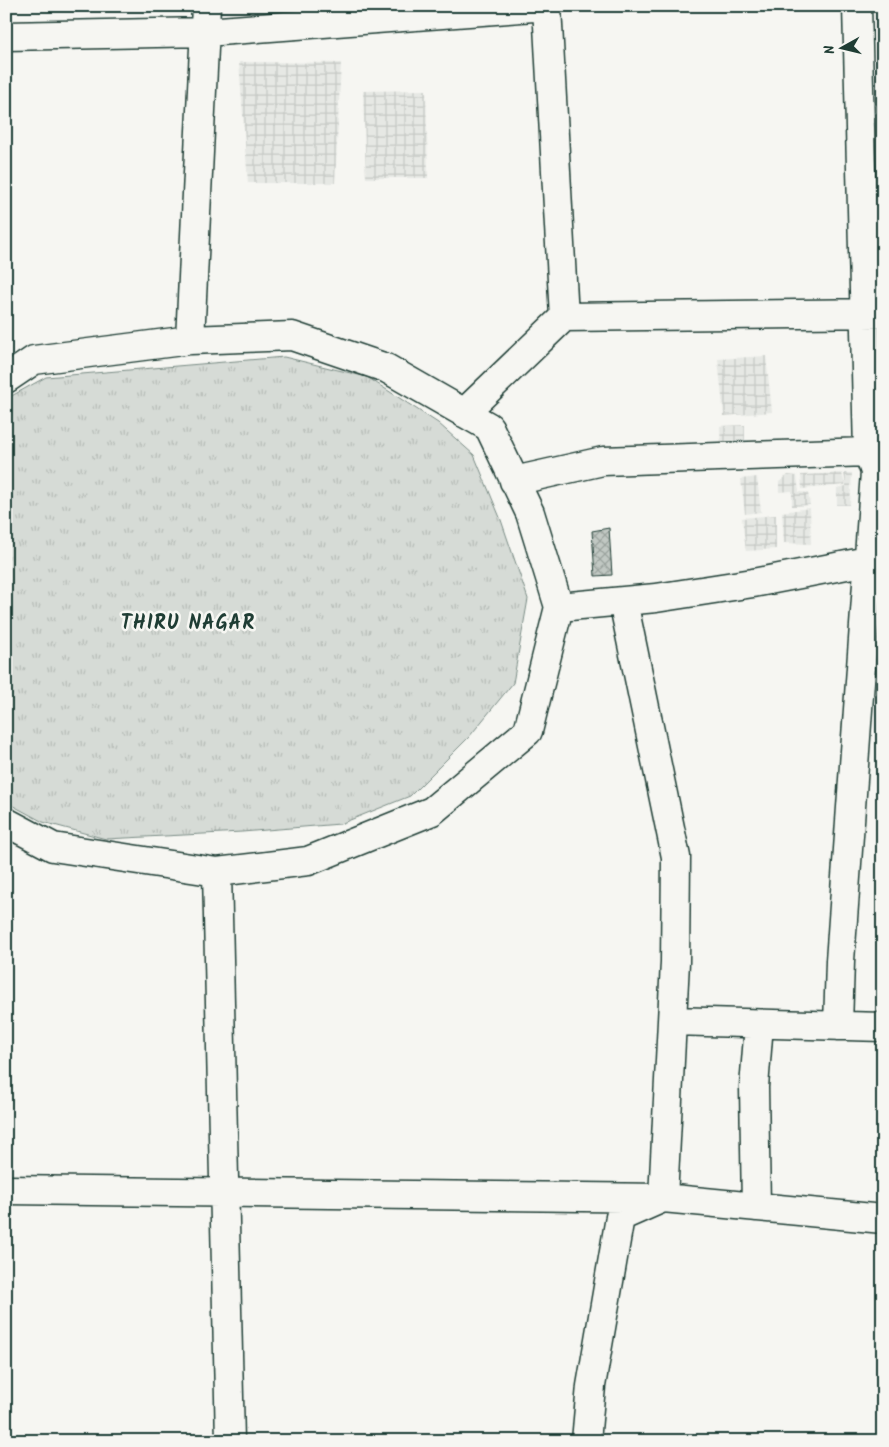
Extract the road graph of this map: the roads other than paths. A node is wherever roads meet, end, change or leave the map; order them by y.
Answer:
1 (857, 6) edge
2 (547, 7) edge
3 (206, 19) edge
4 (6, 36) edge
5 (873, 313) edge
6 (564, 317) junction
7 (190, 340) junction
8 (6, 379) edge
9 (464, 413) junction
10 (868, 452) junction
11 (514, 481) junction
12 (876, 559) edge
13 (623, 601) junction
14 (559, 607) junction
15 (6, 822) edge
16 (217, 872) junction
17 (672, 1021) junction
18 (759, 1024) junction
19 (838, 1026) junction
20 (883, 1027) edge
21 (6, 1190) edge
22 (224, 1192) junction
23 (662, 1198) junction
24 (756, 1207) junction
25 (883, 1219) edge
26 (230, 1441) edge
27 (586, 1441) edge

1 - 5 street
2 - 3 street
2 - 6 street
3 - 4 street
3 - 7 street
5 - 6 street
5 - 10 street
6 - 9 street
7 - 8 street
7 - 9 street
9 - 11 street
10 - 11 street
10 - 12 street
11 - 14 street
12 - 13 street
12 - 19 street
13 - 14 street
13 - 17 street
14 - 16 street
15 - 16 street
16 - 22 street
17 - 18 street
17 - 23 street
18 - 19 street
18 - 24 street
19 - 20 street
21 - 22 street
22 - 23 street
22 - 26 street
23 - 24 street
23 - 27 street
24 - 25 street

